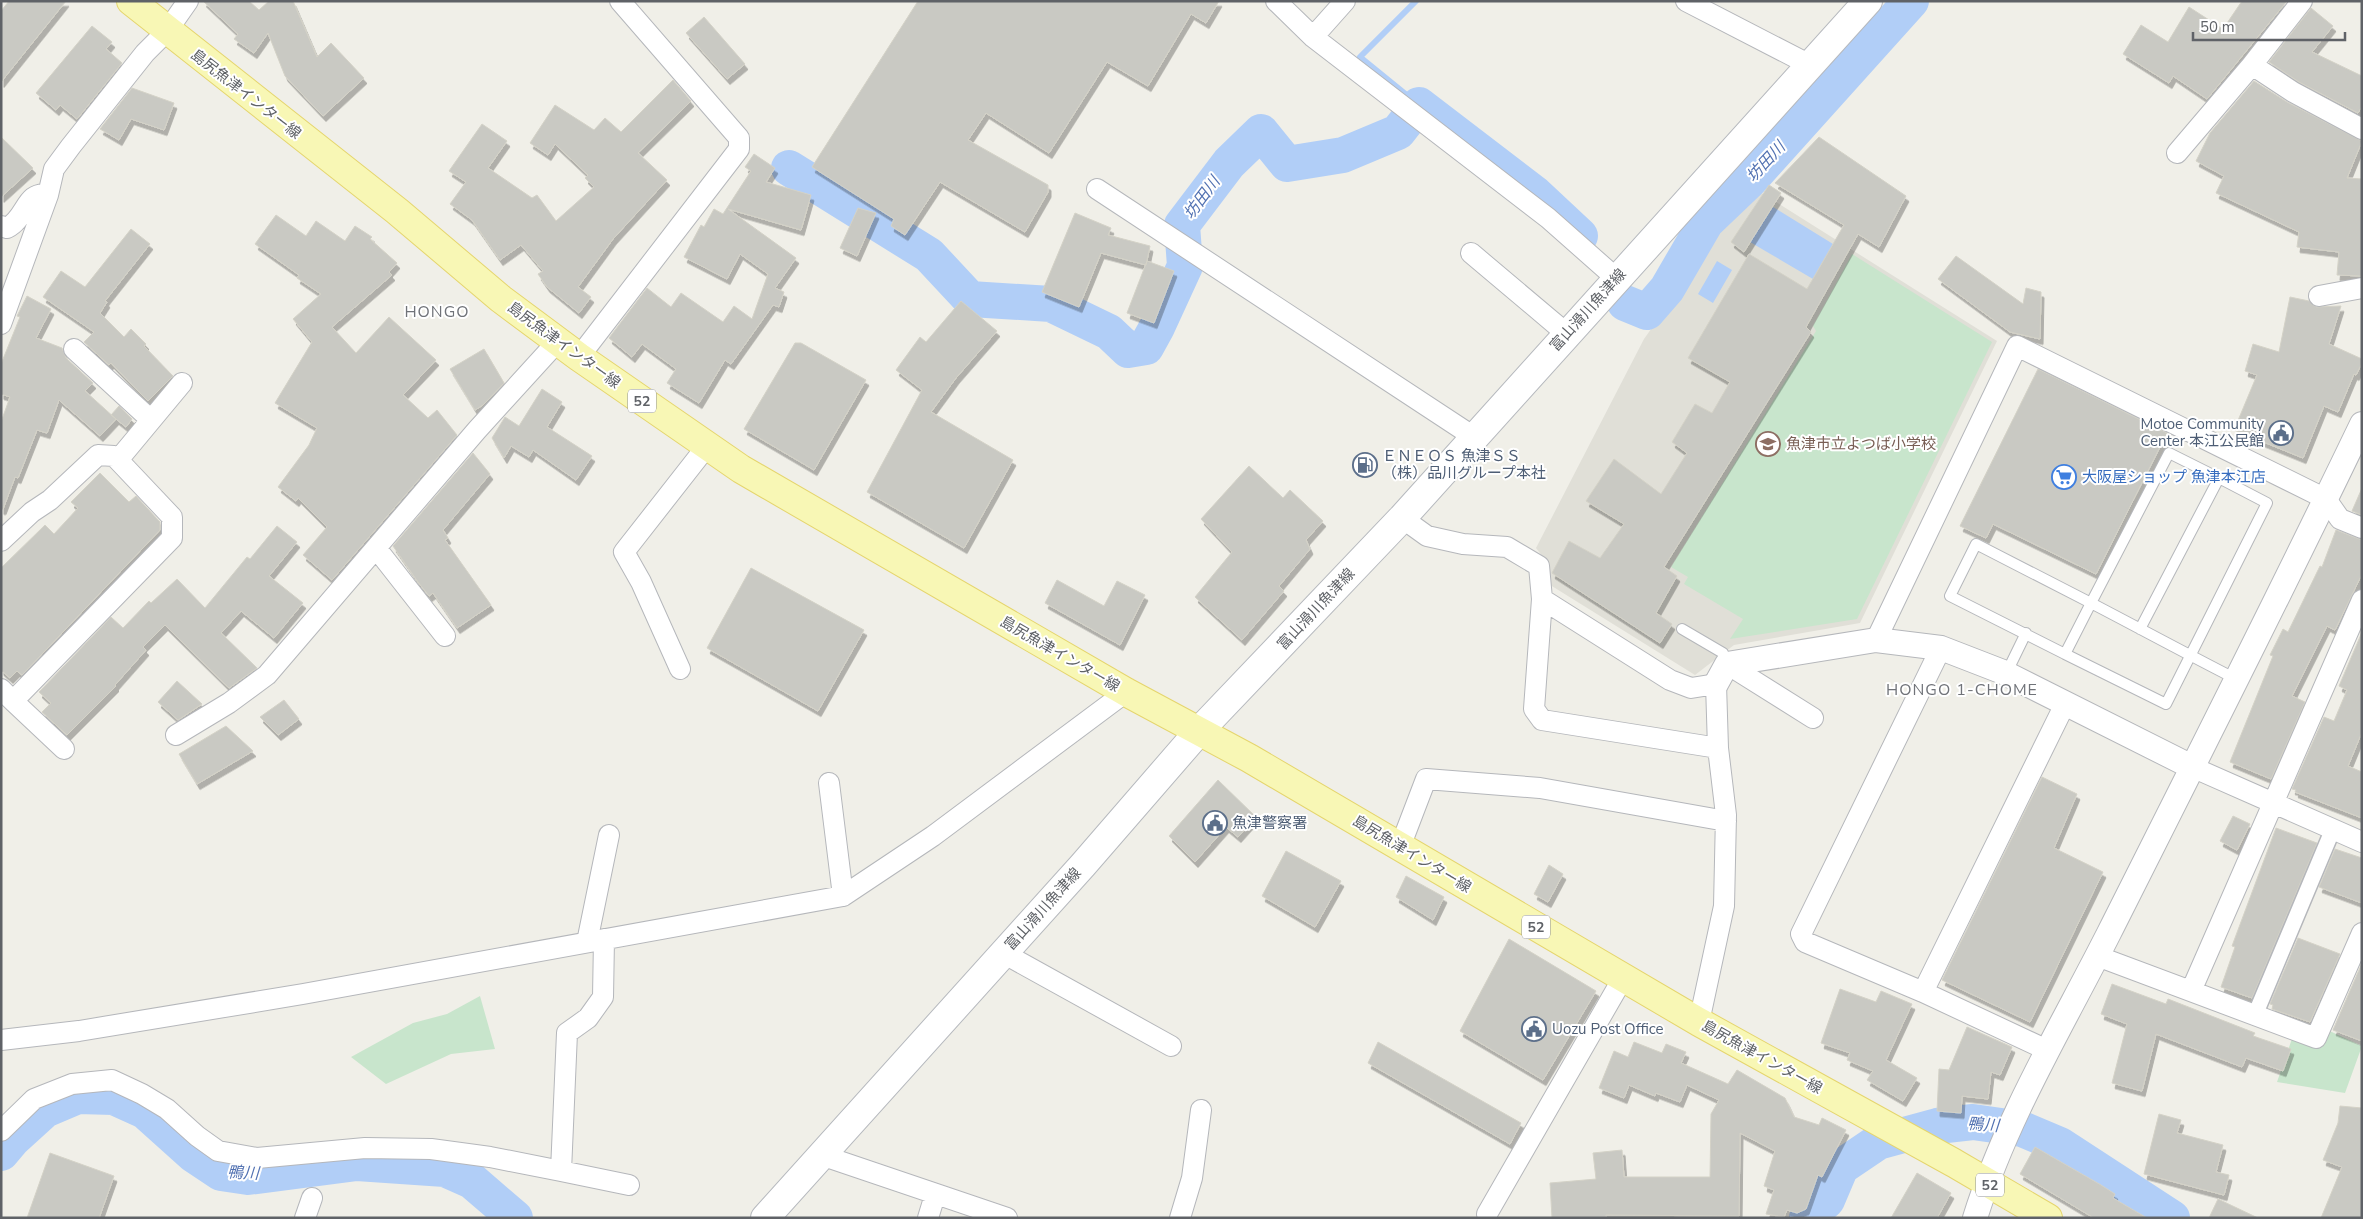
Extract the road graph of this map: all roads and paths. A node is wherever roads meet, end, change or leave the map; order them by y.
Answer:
1 (131, 1) edge
2 (188, 1) edge
3 (620, 1) edge
4 (1276, 1) edge
5 (1345, 1) edge
6 (1686, 1) edge
7 (1868, 1) edge
8 (2302, 1) edge
9 (167, 32) junction
10 (1313, 37) junction
11 (1810, 65) junction
12 (2252, 65) junction
13 (2362, 129) edge
14 (2176, 153) dead end
15 (1098, 188) dead end
16 (48, 195) junction
17 (1, 226) edge
18 (1471, 253) dead end
19 (1616, 279) junction
20 (2362, 288) edge
21 (2319, 296) dead end
22 (1, 324) edge
23 (1567, 334) junction
24 (74, 349) dead end
25 (568, 349) junction
26 (182, 383) dead end
27 (151, 420) junction
28 (2362, 424) edge
29 (1474, 436) junction
30 (708, 446) junction
31 (118, 460) junction
32 (2219, 478) junction
33 (2326, 499) junction
34 (1402, 518) junction
35 (2362, 528) edge
36 (1, 541) edge
37 (376, 548) junction
38 (1542, 599) junction
39 (2362, 600) edge
40 (2091, 603) junction
41 (1682, 629) dead end
42 (2140, 629) junction
43 (2026, 634) junction
44 (445, 636) dead end
45 (1876, 640) junction
46 (1941, 648) junction
47 (2065, 654) junction
48 (2191, 656) junction
49 (680, 669) dead end
50 (1722, 674) junction
51 (2006, 674) junction
52 (2236, 679) junction
53 (1126, 692) junction
54 (7, 695) edge
55 (2065, 704) junction
56 (1813, 718) dead end
57 (1200, 730) junction
58 (176, 735) dead end
59 (64, 748) dead end
60 (1718, 748) junction
61 (2192, 767) junction
62 (829, 783) dead end
63 (2272, 803) junction
64 (1726, 821) junction
65 (2333, 829) junction
66 (609, 835) dead end
67 (2362, 842) edge
68 (1400, 847) junction
69 (843, 896) junction
70 (2362, 933) edge
71 (596, 940) junction
72 (1003, 953) junction
73 (2097, 956) junction
74 (1623, 978) junction
75 (2191, 991) junction
76 (1923, 992) junction
77 (2254, 1015) junction
78 (1699, 1022) junction
79 (1, 1040) edge
80 (1170, 1046) dead end
81 (2047, 1050) junction
82 (1200, 1110) dead end
83 (1, 1131) edge
84 (821, 1155) junction
85 (562, 1171) junction
86 (1986, 1182) junction
87 (629, 1185) dead end
88 (935, 1195) junction
89 (312, 1198) dead end
90 (1487, 1214) dead end
91 (769, 1216) edge
92 (306, 1218) edge
93 (928, 1218) edge
94 (1006, 1218) edge
95 (1180, 1218) edge
96 (1975, 1218) edge
97 (2048, 1218) edge

1 - 9 main road, 島尻魚津インター線 / 52
2 - 9 street
3 - 25 street
4 - 10 street
5 - 10 street
6 - 11 street
7 - 11 main road, 富山滑川魚津線
8 - 12 street
9 - 16 street
9 - 25 main road, 島尻魚津インター線 / 52
10 - 19 street
11 - 19 main road, 富山滑川魚津線
12 - 13 street
12 - 14 street
15 - 29 street
16 - 17 street
16 - 22 street
18 - 23 street
19 - 23 main road, 富山滑川魚津線
20 - 21 street
23 - 29 main road, 富山滑川魚津線
24 - 27 street
25 - 30 main road, 島尻魚津インター線 / 52
25 - 37 street
26 - 27 street
27 - 31 street
28 - 33 street
29 - 34 main road, 富山滑川魚津線
30 - 49 street
30 - 53 main road, 島尻魚津インター線 / 52
31 - 36 street
31 - 54 street
32 - 40 lane
32 - 42 lane
32 - 48 lane
33 - 35 street
33 - 45 street
33 - 52 street
34 - 38 street
34 - 57 main road, 富山滑川魚津線
37 - 44 street
37 - 58 street
38 - 50 street
38 - 60 street
39 - 63 street
40 - 42 lane
40 - 43 lane
40 - 47 lane
41 - 50 lane
42 - 48 lane
43 - 47 lane
43 - 51 lane
45 - 46 street
45 - 50 street
46 - 51 street
46 - 76 street
47 - 48 lane
48 - 52 lane
50 - 56 street
50 - 60 street
51 - 55 street
52 - 61 street
53 - 57 main road, 島尻魚津インター線 / 52
53 - 69 street
54 - 59 street
55 - 61 street
55 - 76 street
57 - 68 main road, 島尻魚津インター線 / 52
57 - 72 main road, 富山滑川魚津線
60 - 64 street
61 - 63 street
61 - 73 street
62 - 69 street
63 - 65 street
63 - 75 street
64 - 68 street
64 - 78 street
65 - 67 street
65 - 77 street
66 - 71 street
68 - 74 main road, 島尻魚津インター線 / 52
69 - 71 street
70 - 77 street
71 - 79 street
71 - 85 street
72 - 80 street
72 - 84 main road, 富山滑川魚津線
73 - 75 street
73 - 81 street
74 - 78 main road, 島尻魚津インター線 / 52
74 - 90 street
75 - 77 street
76 - 81 street
78 - 86 main road, 島尻魚津インター線 / 52
81 - 86 street
82 - 95 street
83 - 85 street
84 - 88 street
84 - 91 main road, 富山滑川魚津線
85 - 87 street
86 - 96 street
86 - 97 main road, 島尻魚津インター線 / 52
88 - 93 street
88 - 94 street
89 - 92 street

